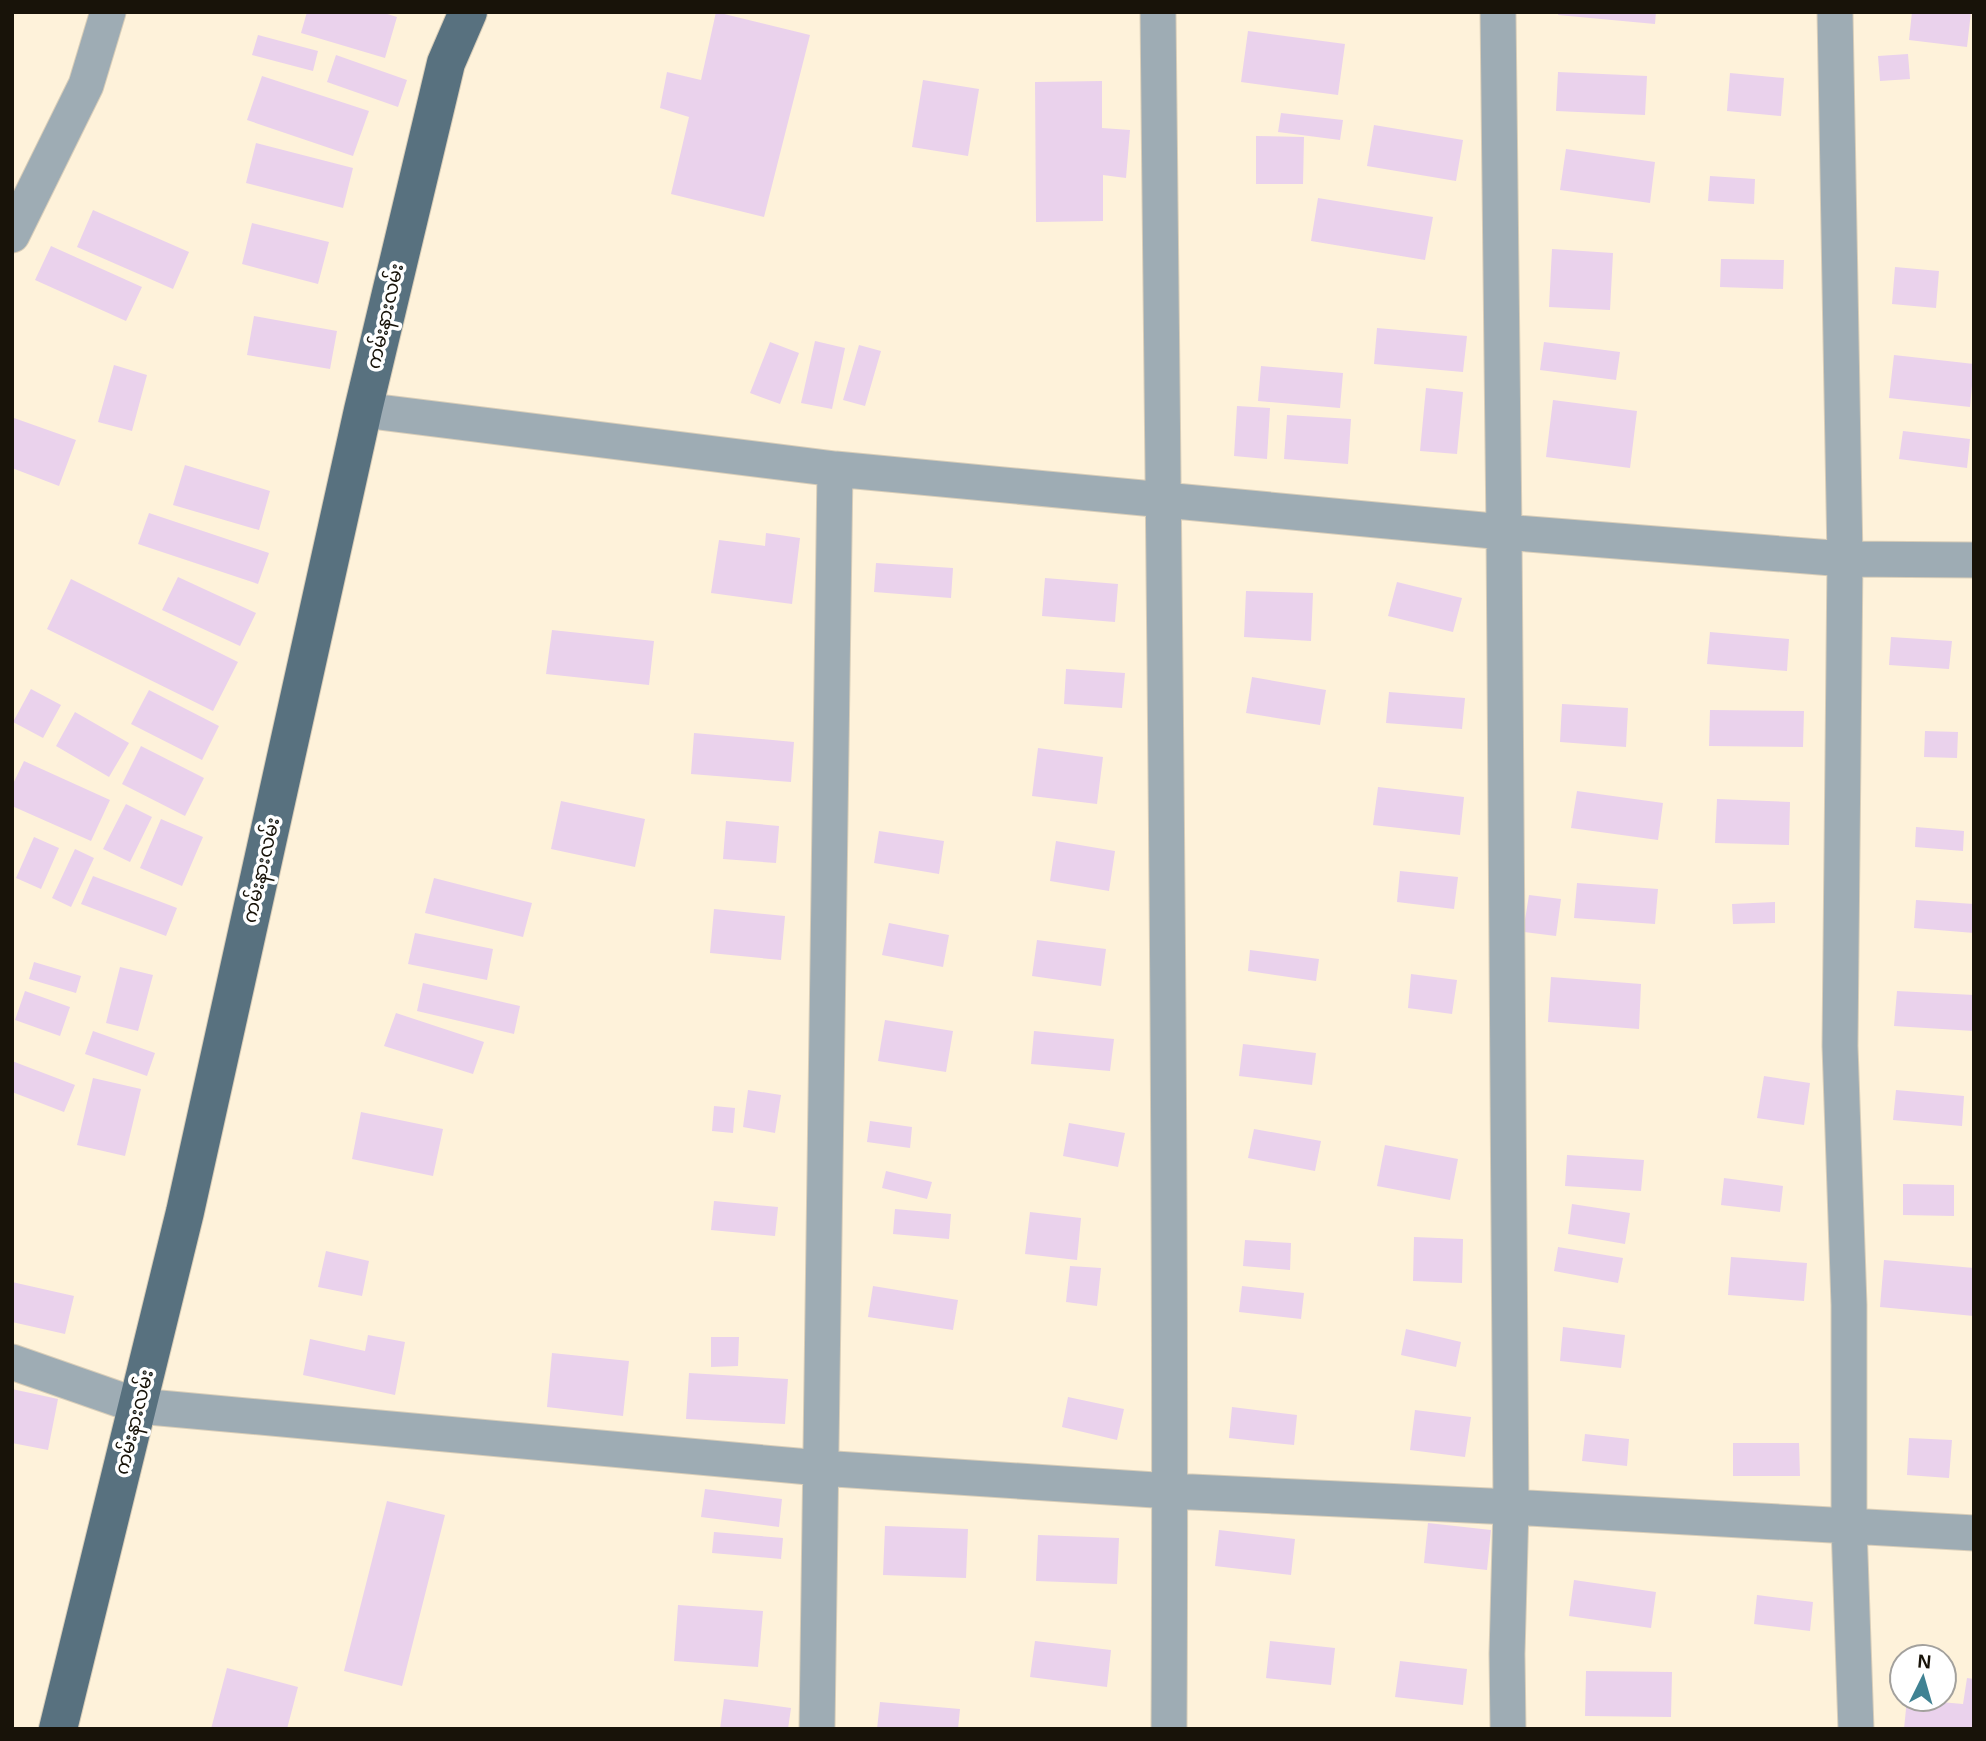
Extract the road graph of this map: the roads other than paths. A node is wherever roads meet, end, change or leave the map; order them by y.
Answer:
1 (108, 12) edge
2 (468, 12) edge
3 (1158, 12) edge
4 (1498, 12) edge
5 (1835, 12) edge
6 (12, 235) edge
7 (363, 410) junction
8 (835, 469) junction
9 (1163, 500) junction
10 (1504, 532) junction
11 (1845, 559) junction
12 (1974, 560) edge
13 (12, 1362) edge
14 (138, 1406) junction
15 (820, 1468) junction
16 (1170, 1491) junction
17 (1511, 1507) junction
18 (1849, 1526) junction
19 (1974, 1534) edge
20 (58, 1729) edge
21 (817, 1729) edge
22 (1170, 1729) edge
23 (1508, 1729) edge
24 (1856, 1729) edge

1 - 6 street
2 - 7 main road, ကမ်းနားလမ်း
3 - 9 street
4 - 10 street
5 - 11 street
7 - 8 street
7 - 14 main road, ကမ်းနားလမ်း
8 - 9 street
8 - 15 street
9 - 10 street
9 - 16 street
10 - 11 street
10 - 17 street
11 - 12 street
11 - 18 street
13 - 14 street
14 - 15 street
14 - 20 main road, ကမ်းနားလမ်း
15 - 16 street
15 - 21 street
16 - 17 street
16 - 22 street
17 - 18 street
17 - 23 street
18 - 19 street
18 - 24 street

